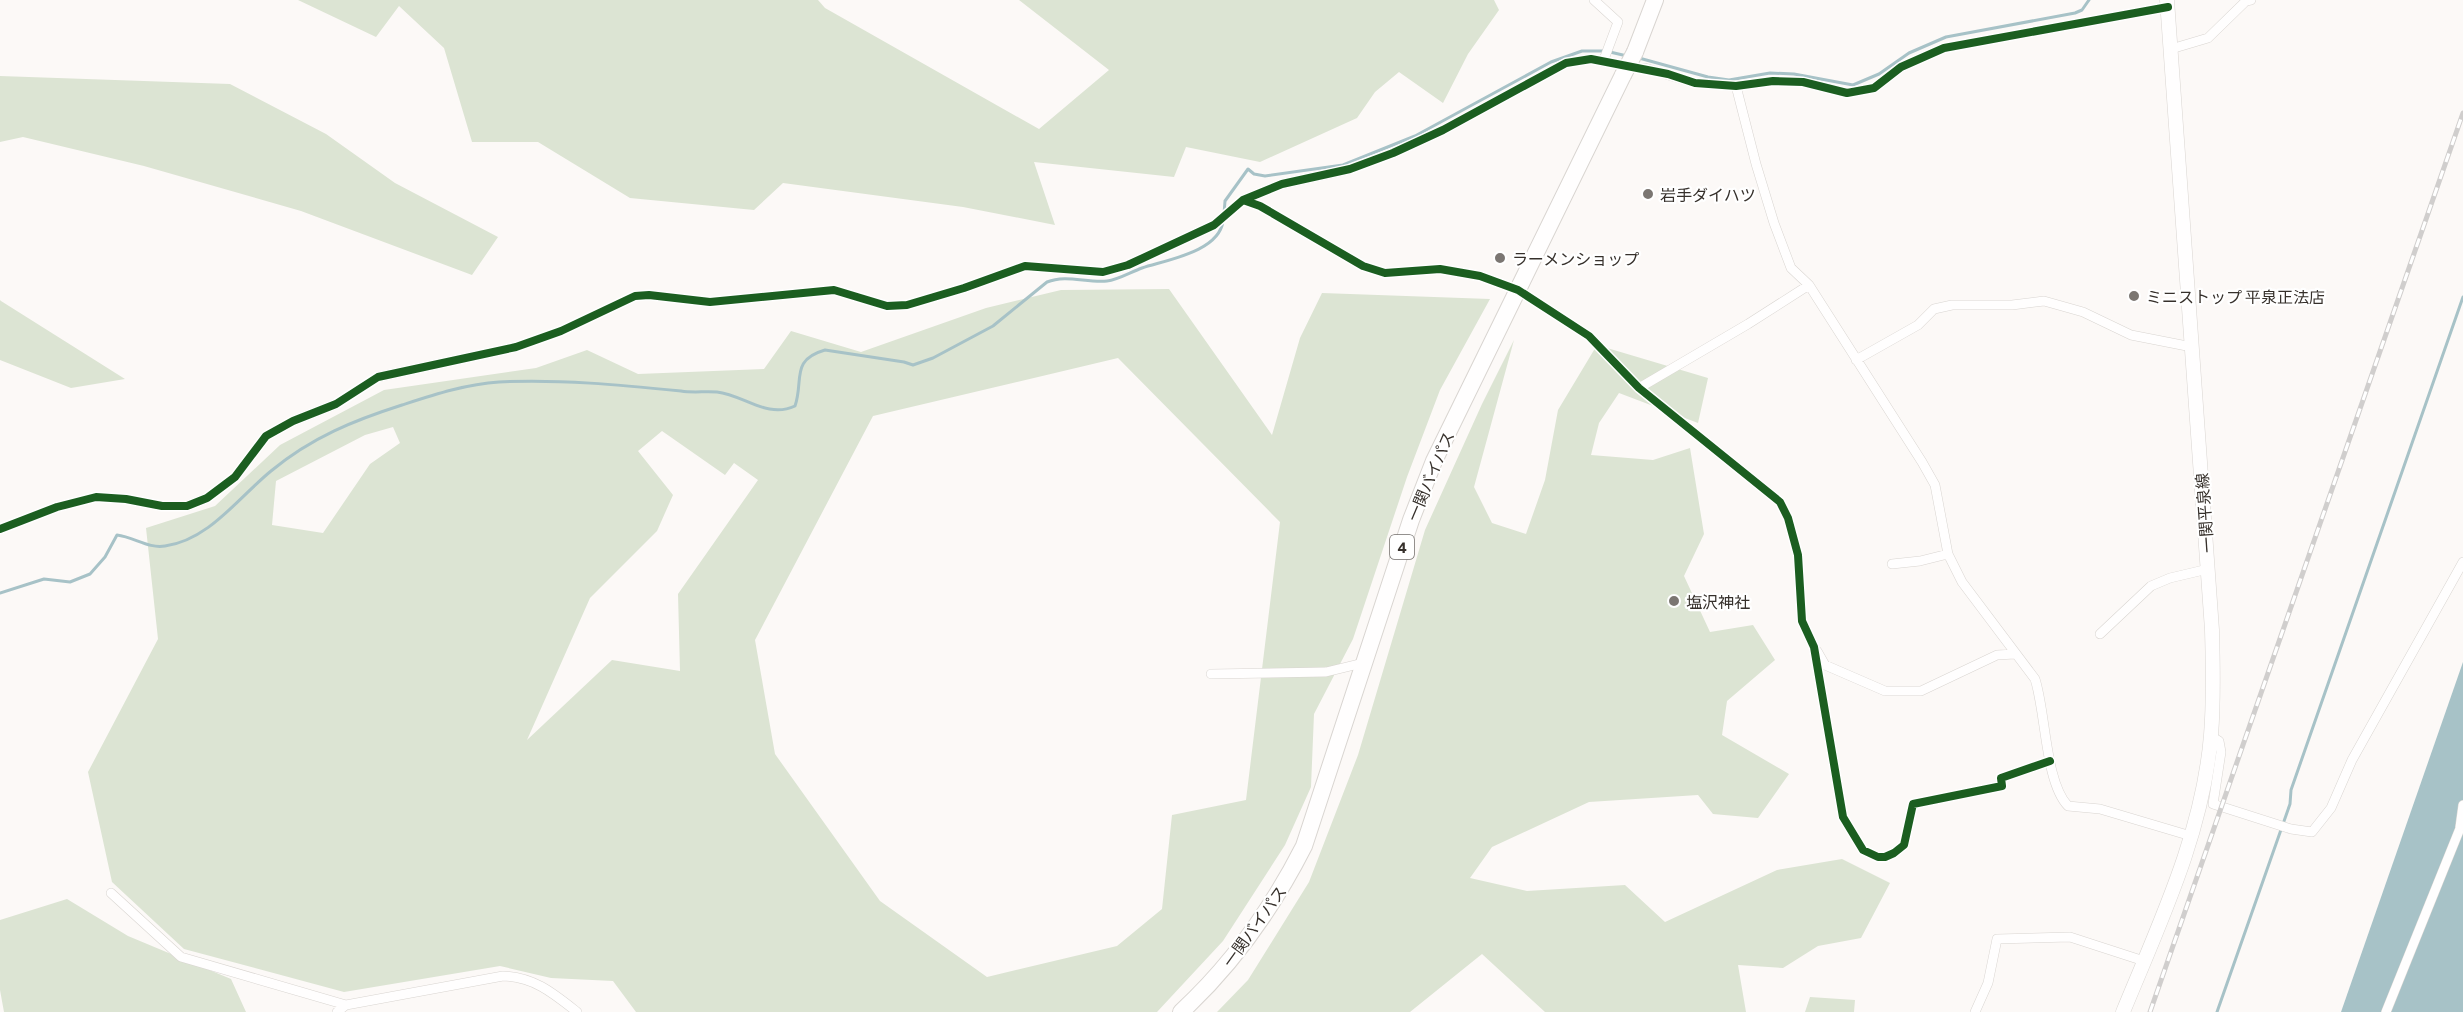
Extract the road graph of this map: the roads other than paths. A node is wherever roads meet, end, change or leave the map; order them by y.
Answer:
1 (1593, 0) edge
2 (1655, 0) edge
3 (2251, 0) edge
4 (2167, 3) edge
5 (2171, 49) junction
6 (1613, 67) junction
7 (1645, 68) dead end
8 (1736, 86) junction
9 (1243, 200) junction
10 (1809, 285) junction
11 (1518, 290) junction
12 (2192, 347) junction
13 (1856, 360) junction
14 (1639, 388) junction
15 (0, 529) edge
16 (1948, 554) junction
17 (2463, 562) edge
18 (1892, 564) dead end
19 (2208, 569) junction
20 (2100, 634) dead end
21 (1814, 647) junction
22 (2015, 654) junction
23 (1363, 663) junction
24 (1211, 674) dead end
25 (2211, 736) junction
26 (2050, 761) junction
27 (2463, 805) edge
28 (2461, 825) edge
29 (2191, 836) junction
30 (111, 893) dead end
31 (2144, 961) junction
32 (346, 1005) junction
33 (337, 1012) edge
34 (577, 1012) edge
35 (1182, 1012) edge
36 (1975, 1012) edge
37 (2123, 1012) edge
38 (2386, 1012) edge

1 - 6 street
2 - 6 highway, 一関バイパス / 4, bridge
3 - 5 street
4 - 5 main road, 一関平泉線
4 - 8 street
5 - 12 main road, 一関平泉線
6 - 9 street
6 - 11 highway, 一関バイパス / 4
7 - 8 street
8 - 10 street
9 - 11 street
9 - 15 street
10 - 13 street
10 - 14 street
11 - 14 street
11 - 23 highway, 一関バイパス / 4
12 - 13 street
12 - 19 main road, 一関平泉線
13 - 16 street
14 - 21 street
16 - 18 street
16 - 22 street
17 - 25 street
19 - 20 street
19 - 25 main road, 一関平泉線
21 - 22 street
21 - 26 street
22 - 26 street
23 - 24 street
23 - 35 highway, 一関バイパス / 4
25 - 29 main road, 一関平泉線
26 - 29 street
27 - 28 street
28 - 38 street
29 - 31 main road, 一関平泉線
30 - 32 street
31 - 36 street
31 - 37 main road, 一関平泉線
32 - 33 street
32 - 34 street

